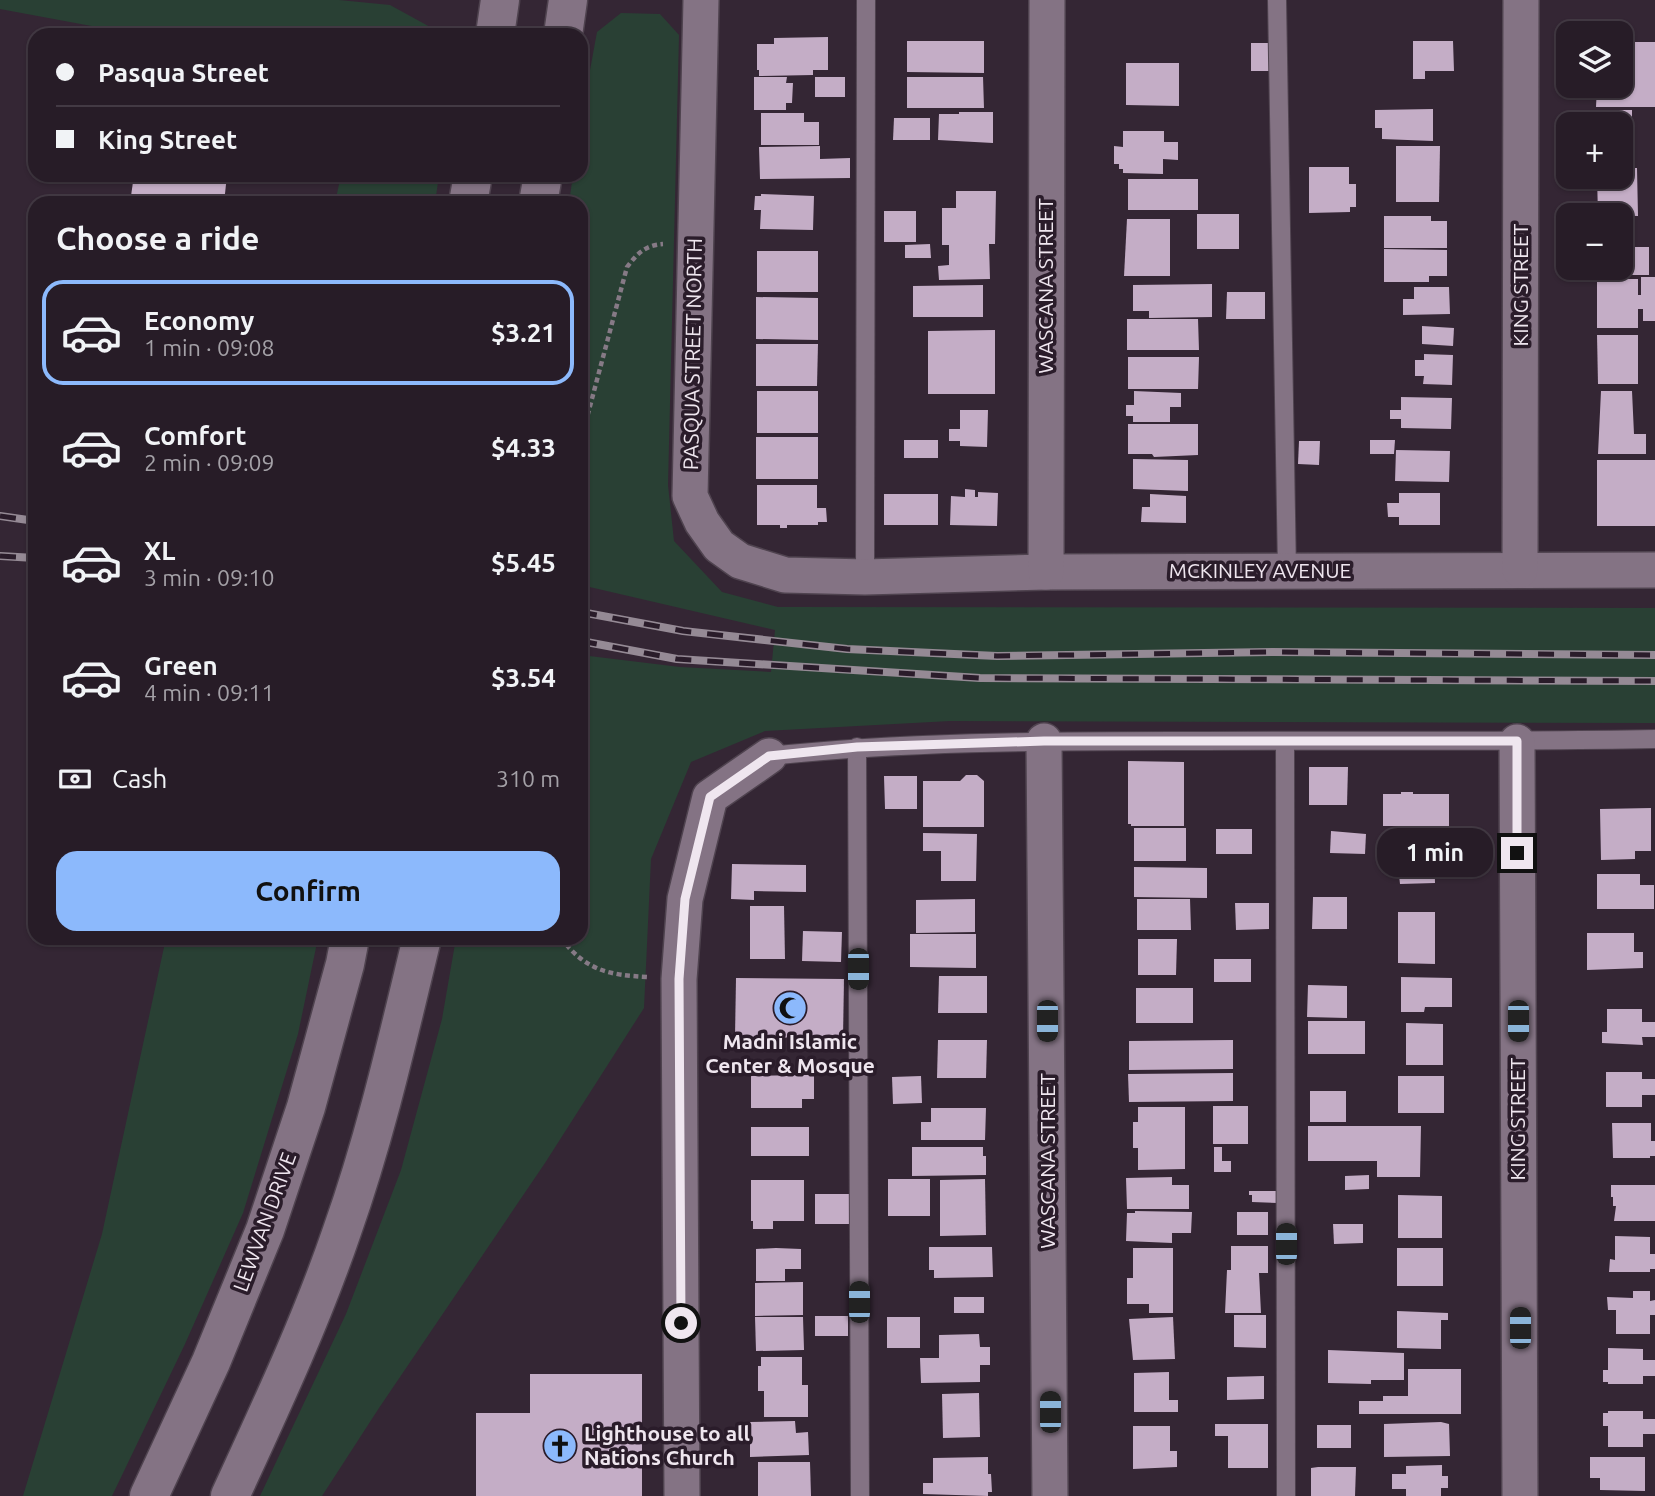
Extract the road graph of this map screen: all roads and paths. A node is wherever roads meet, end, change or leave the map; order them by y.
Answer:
1 (500, 0) edge
2 (568, 0) edge
3 (701, 0) edge
4 (866, 0) edge
5 (1047, 0) edge
6 (1277, 0) edge
7 (1521, 0) edge
8 (496, 28) edge
9 (564, 28) edge
10 (695, 244) junction
11 (588, 414) edge
12 (1520, 570) junction
13 (1655, 570) edge
14 (1287, 571) junction
15 (1046, 572) junction
16 (865, 577) junction
17 (1655, 739) edge
18 (1044, 741) junction
19 (1285, 741) junction
20 (1517, 741) junction
21 (857, 747) junction
22 (769, 756) joint
23 (349, 945) edge
24 (420, 945) edge
25 (566, 945) edge
26 (679, 979) junction
27 (149, 1496) edge
28 (230, 1496) edge
29 (682, 1496) edge
30 (860, 1496) edge
31 (1050, 1496) edge
32 (1286, 1496) edge
33 (1520, 1496) edge

1 - 8 main road
2 - 9 main road
3 - 10 street, PASQUA STREET NORTH
4 - 16 lane
5 - 15 street, WASCANA STREET
6 - 14 lane
7 - 12 street, KING STREET
10 - 11 path
10 - 16 street, PASQUA STREET NORTH
12 - 13 street, MCKINLEY AVENUE
12 - 14 street, MCKINLEY AVENUE
14 - 15 street, MCKINLEY AVENUE
15 - 16 street, MCKINLEY AVENUE
17 - 20 lane
18 - 19 lane
18 - 21 lane
18 - 31 street, WASCANA STREET
19 - 20 lane
19 - 32 lane
20 - 33 street, KING STREET
21 - 22 lane
21 - 30 lane
22 - 26 street
23 - 27 main road, LEWVAN DRIVE
24 - 28 main road
25 - 26 path
26 - 29 street

